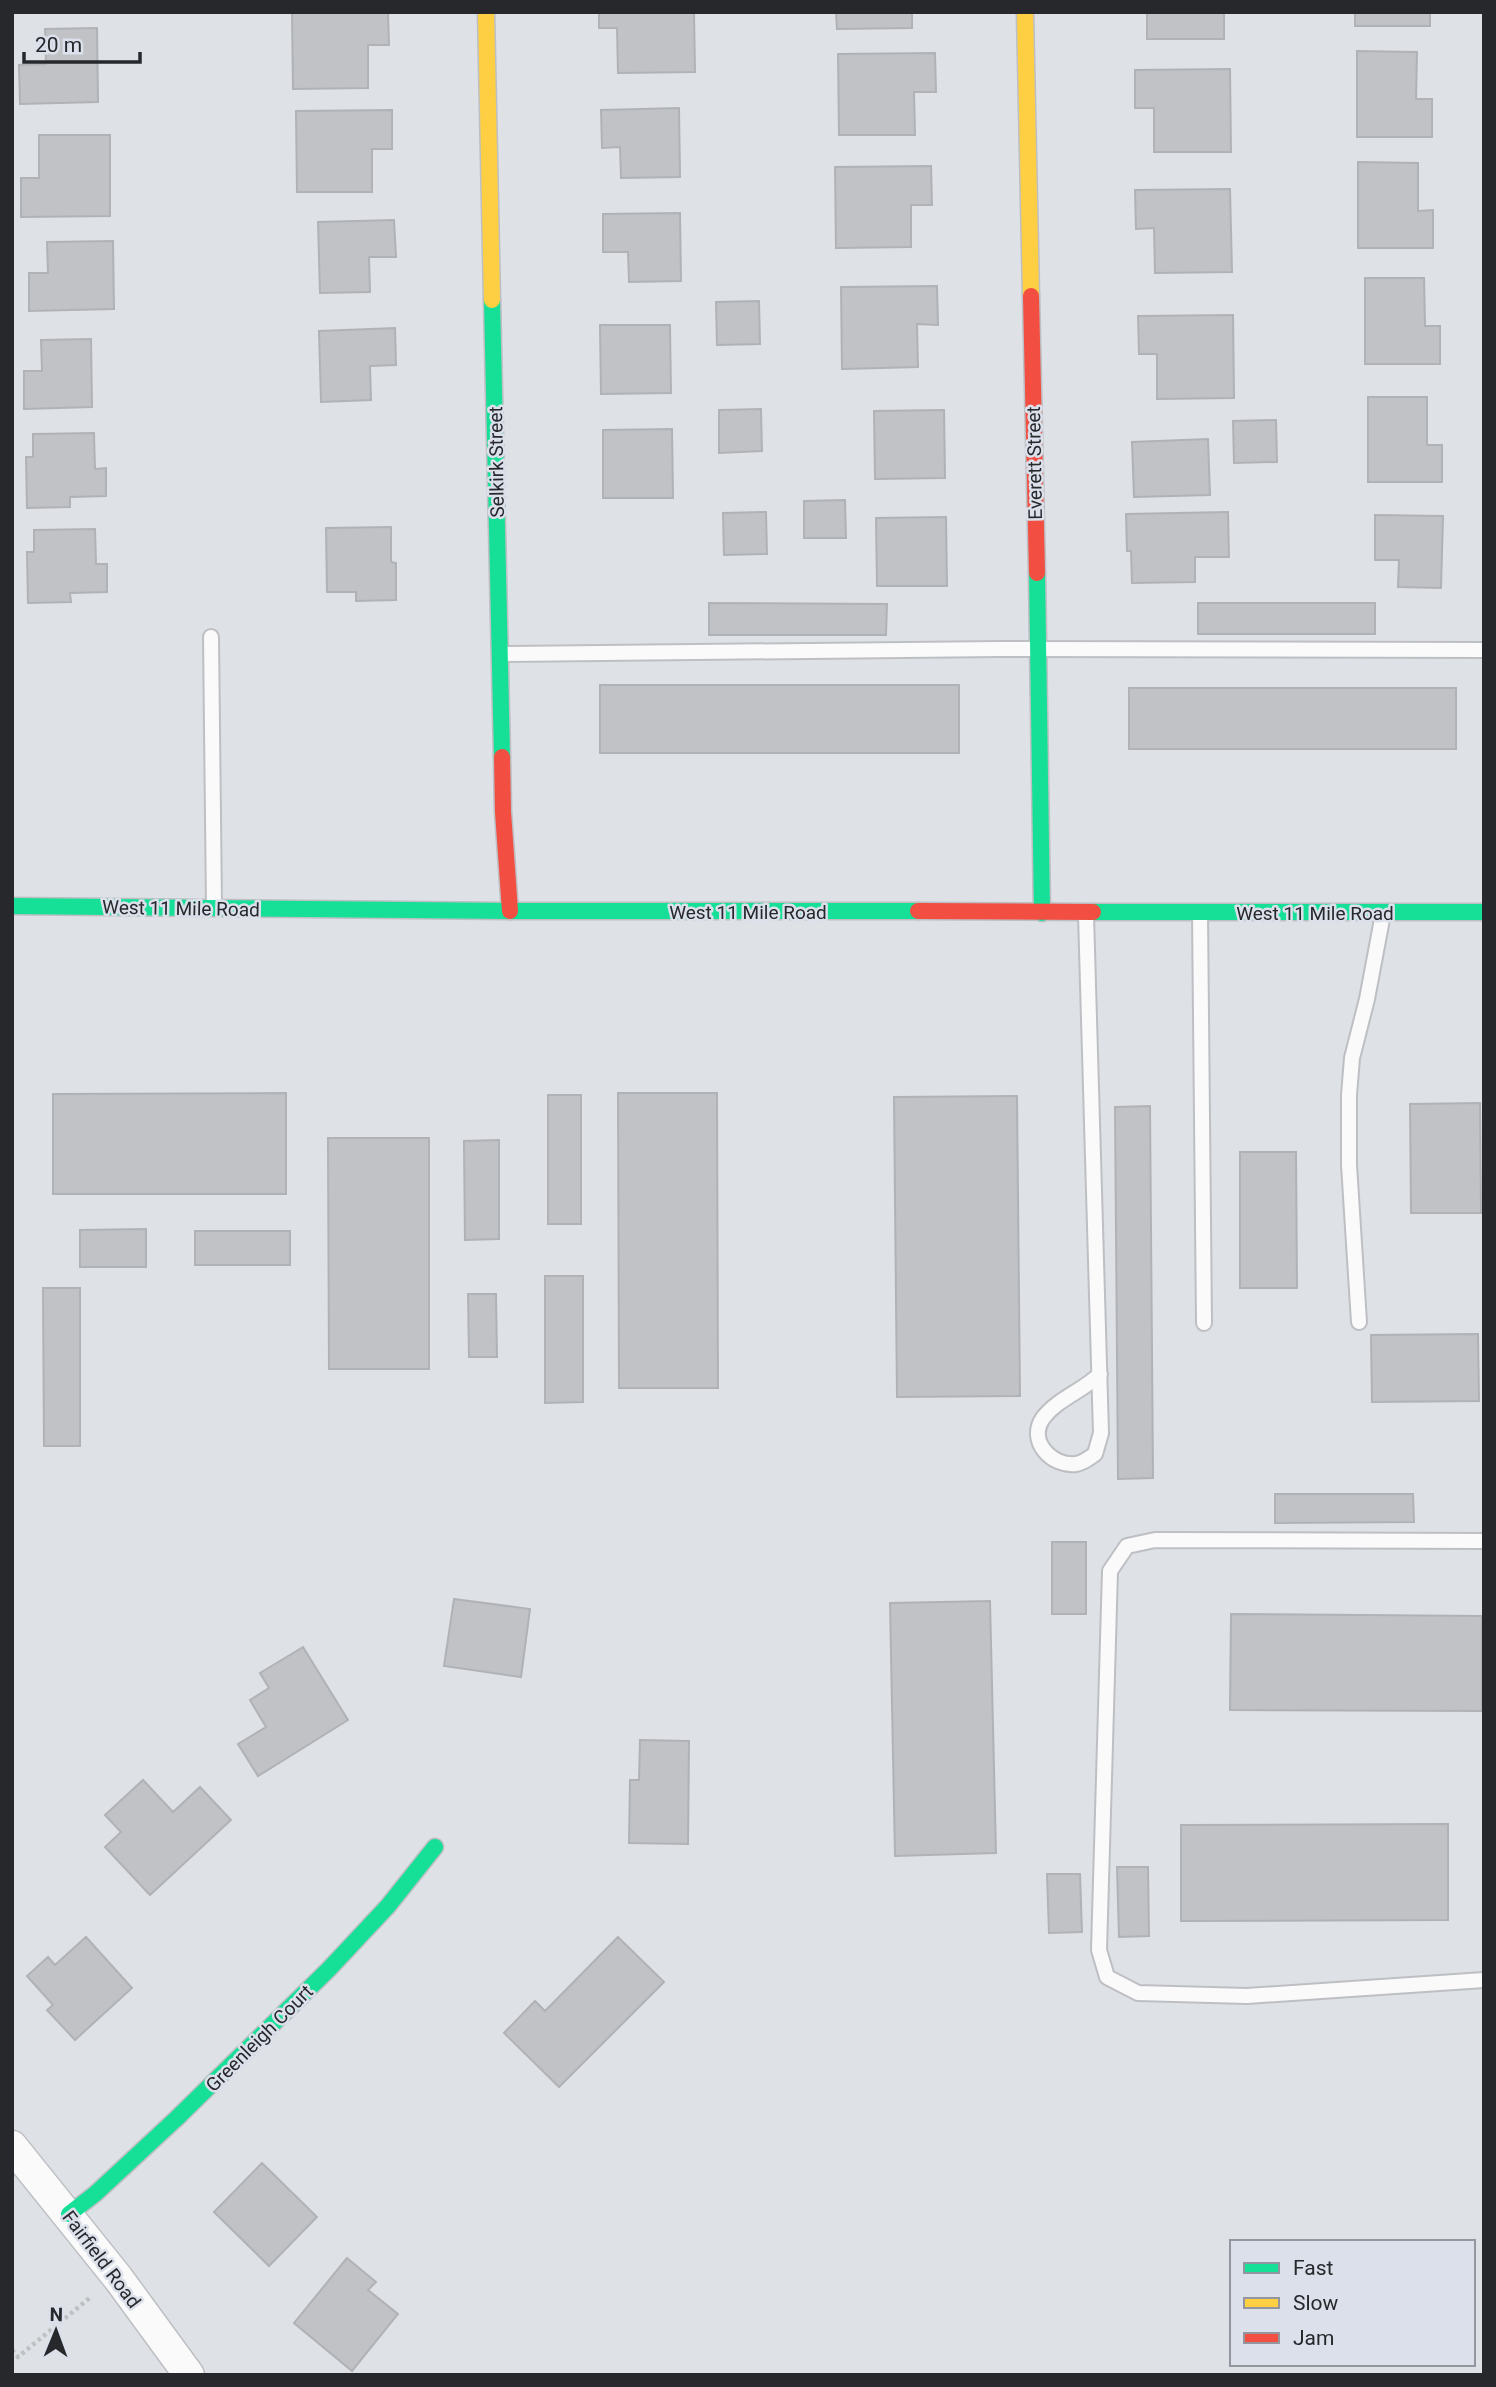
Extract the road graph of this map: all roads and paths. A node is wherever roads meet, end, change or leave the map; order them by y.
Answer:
1 (486, 12) edge
2 (1025, 12) edge
3 (211, 637) dead end
4 (1037, 650) junction
5 (1484, 650) edge
6 (499, 654) junction
7 (12, 906) edge
8 (214, 909) junction
9 (510, 911) junction
10 (1484, 912) edge
11 (1042, 913) junction
12 (1086, 913) junction
13 (1200, 913) junction
14 (1383, 913) junction
15 (1359, 1322) dead end
16 (1204, 1323) dead end
17 (1100, 1374) junction
18 (1484, 1541) edge
19 (435, 1847) dead end
20 (1484, 1980) edge
21 (12, 2146) edge
22 (69, 2214) junction
23 (94, 2295) dead end
24 (12, 2350) edge
25 (189, 2375) edge

1 - 6 street, Selkirk Street
2 - 4 street, Everett Street
3 - 8 lane
4 - 5 lane
4 - 6 lane
4 - 11 street, Everett Street
6 - 9 street, Selkirk Street
7 - 8 street, West 11 Mile Road
8 - 9 street, West 11 Mile Road
9 - 11 street, West 11 Mile Road
10 - 14 street, West 11 Mile Road
11 - 12 street, West 11 Mile Road
12 - 13 street, West 11 Mile Road
12 - 17 lane
13 - 14 street, West 11 Mile Road
13 - 16 lane
14 - 15 lane
17 - 17 lane
18 - 20 lane
19 - 22 street, Greenleigh Court
21 - 22 street, Fairfield Road
22 - 25 street, Fairfield Road
23 - 24 path

